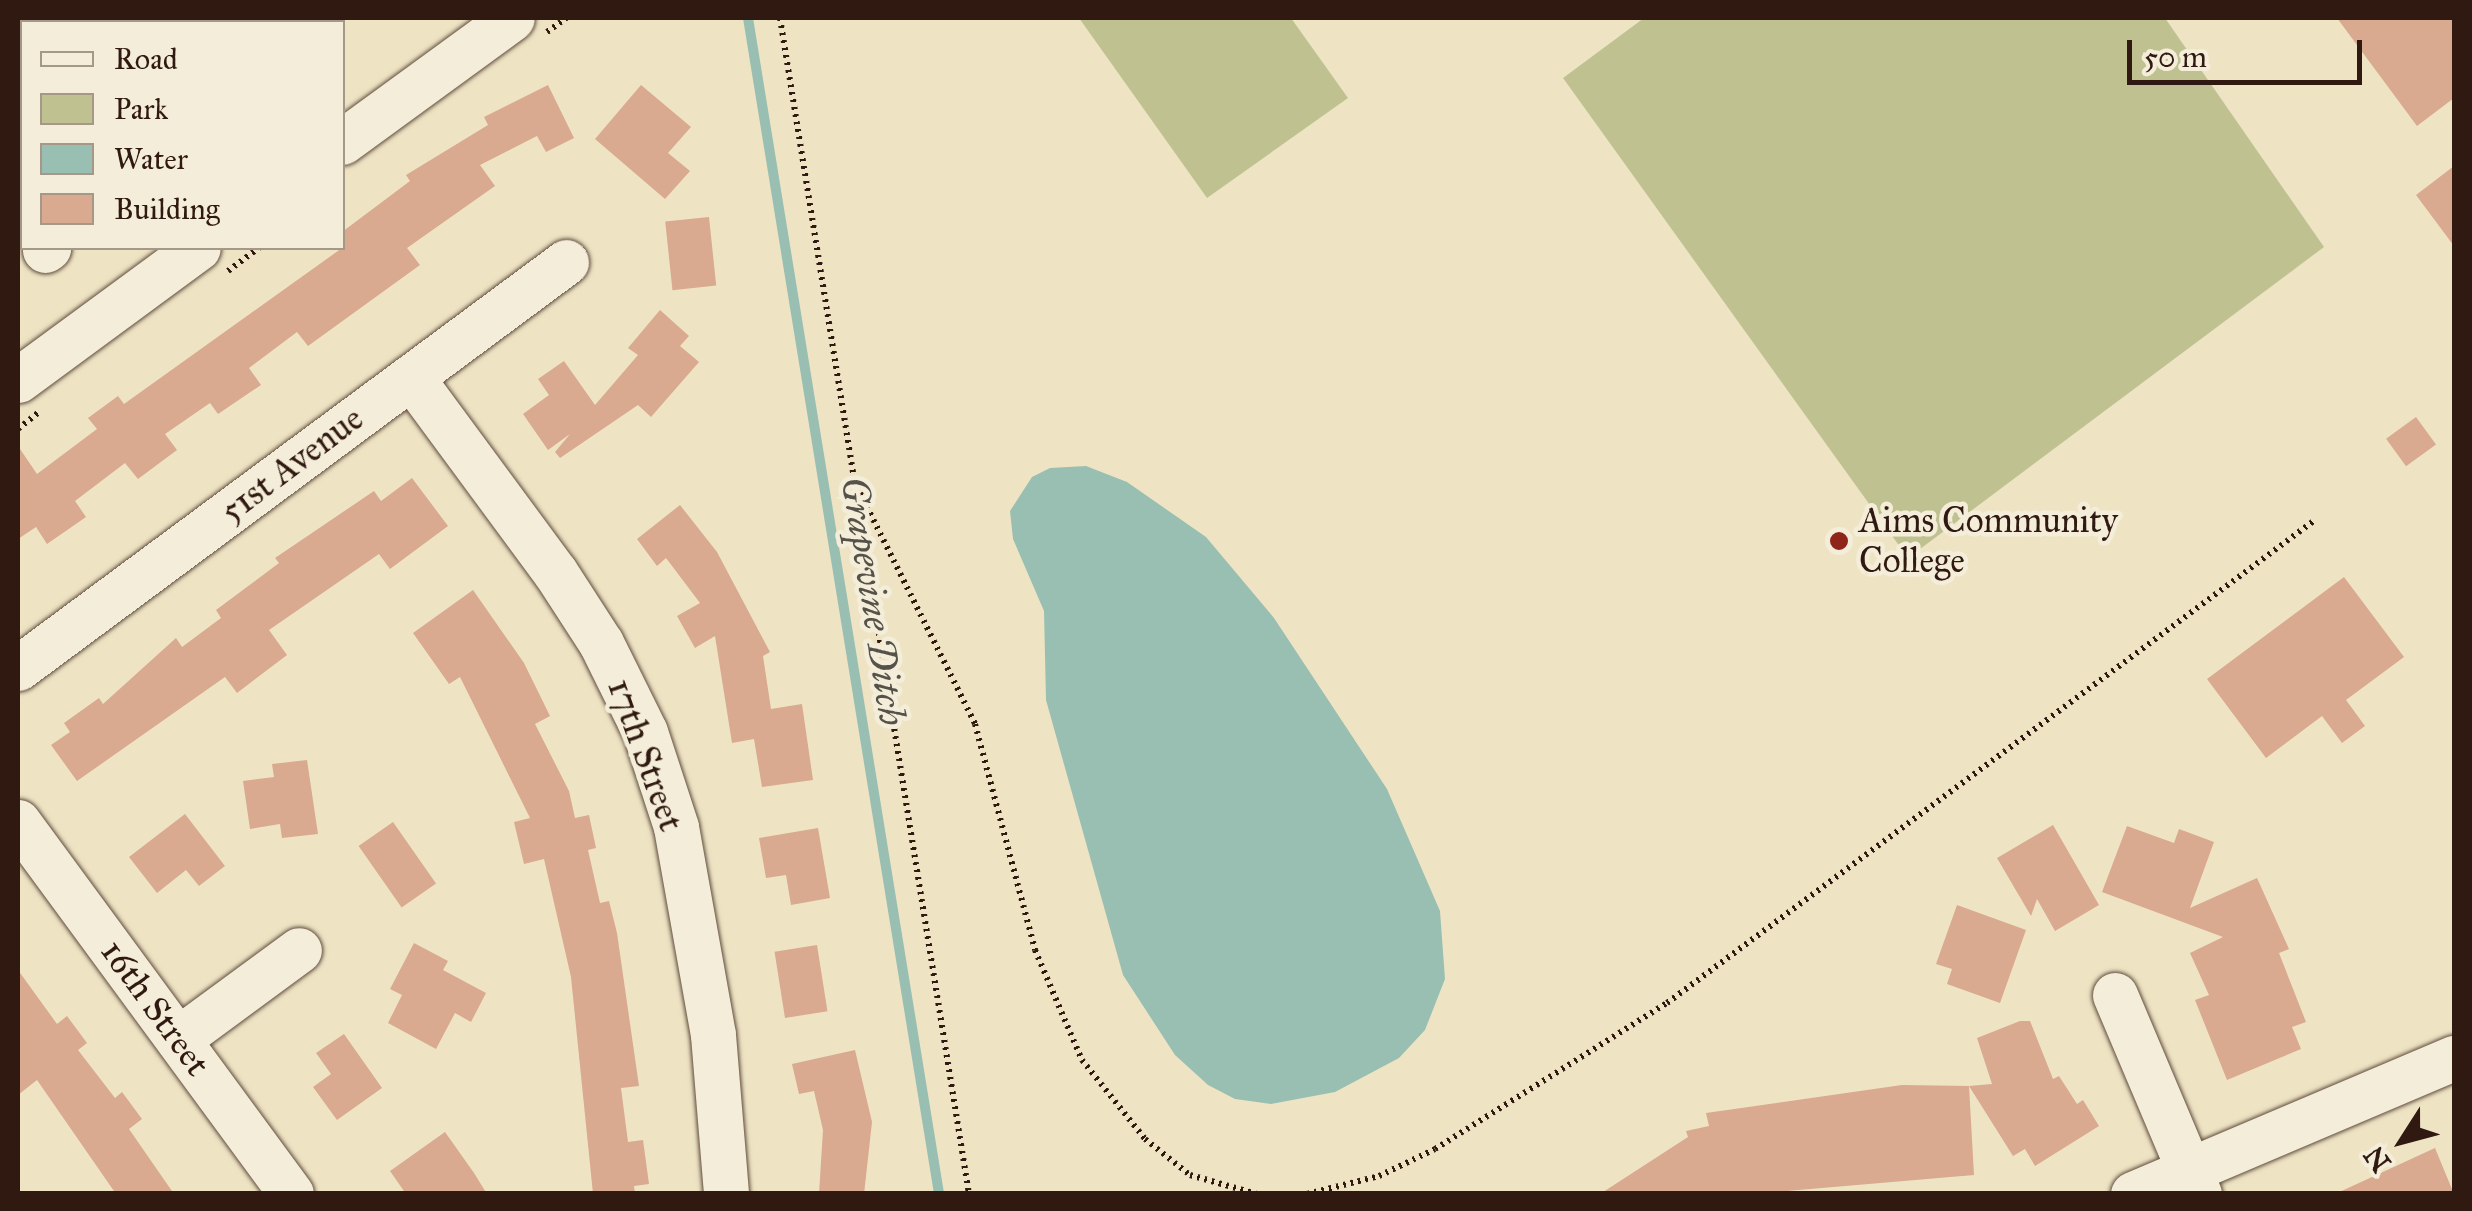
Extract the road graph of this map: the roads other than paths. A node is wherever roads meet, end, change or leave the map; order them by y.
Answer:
1 (512, 18) edge
2 (345, 140) edge
3 (195, 250) edge
4 (566, 262) dead end
5 (411, 377) junction
6 (18, 380) edge
7 (18, 668) edge
8 (18, 822) edge
9 (299, 950) dead end
10 (2115, 996) dead end
11 (178, 1039) junction
12 (2454, 1058) edge
13 (2194, 1182) edge
14 (290, 1194) edge
15 (726, 1194) edge
16 (2133, 1194) edge

1 - 2 street
3 - 6 street
4 - 5 street, 51st Avenue
5 - 7 street, 51st Avenue
5 - 15 street, 17th Street
8 - 11 street, 16th Street
9 - 11 street
10 - 13 street
11 - 14 street, 16th Street
12 - 13 street
13 - 16 street

